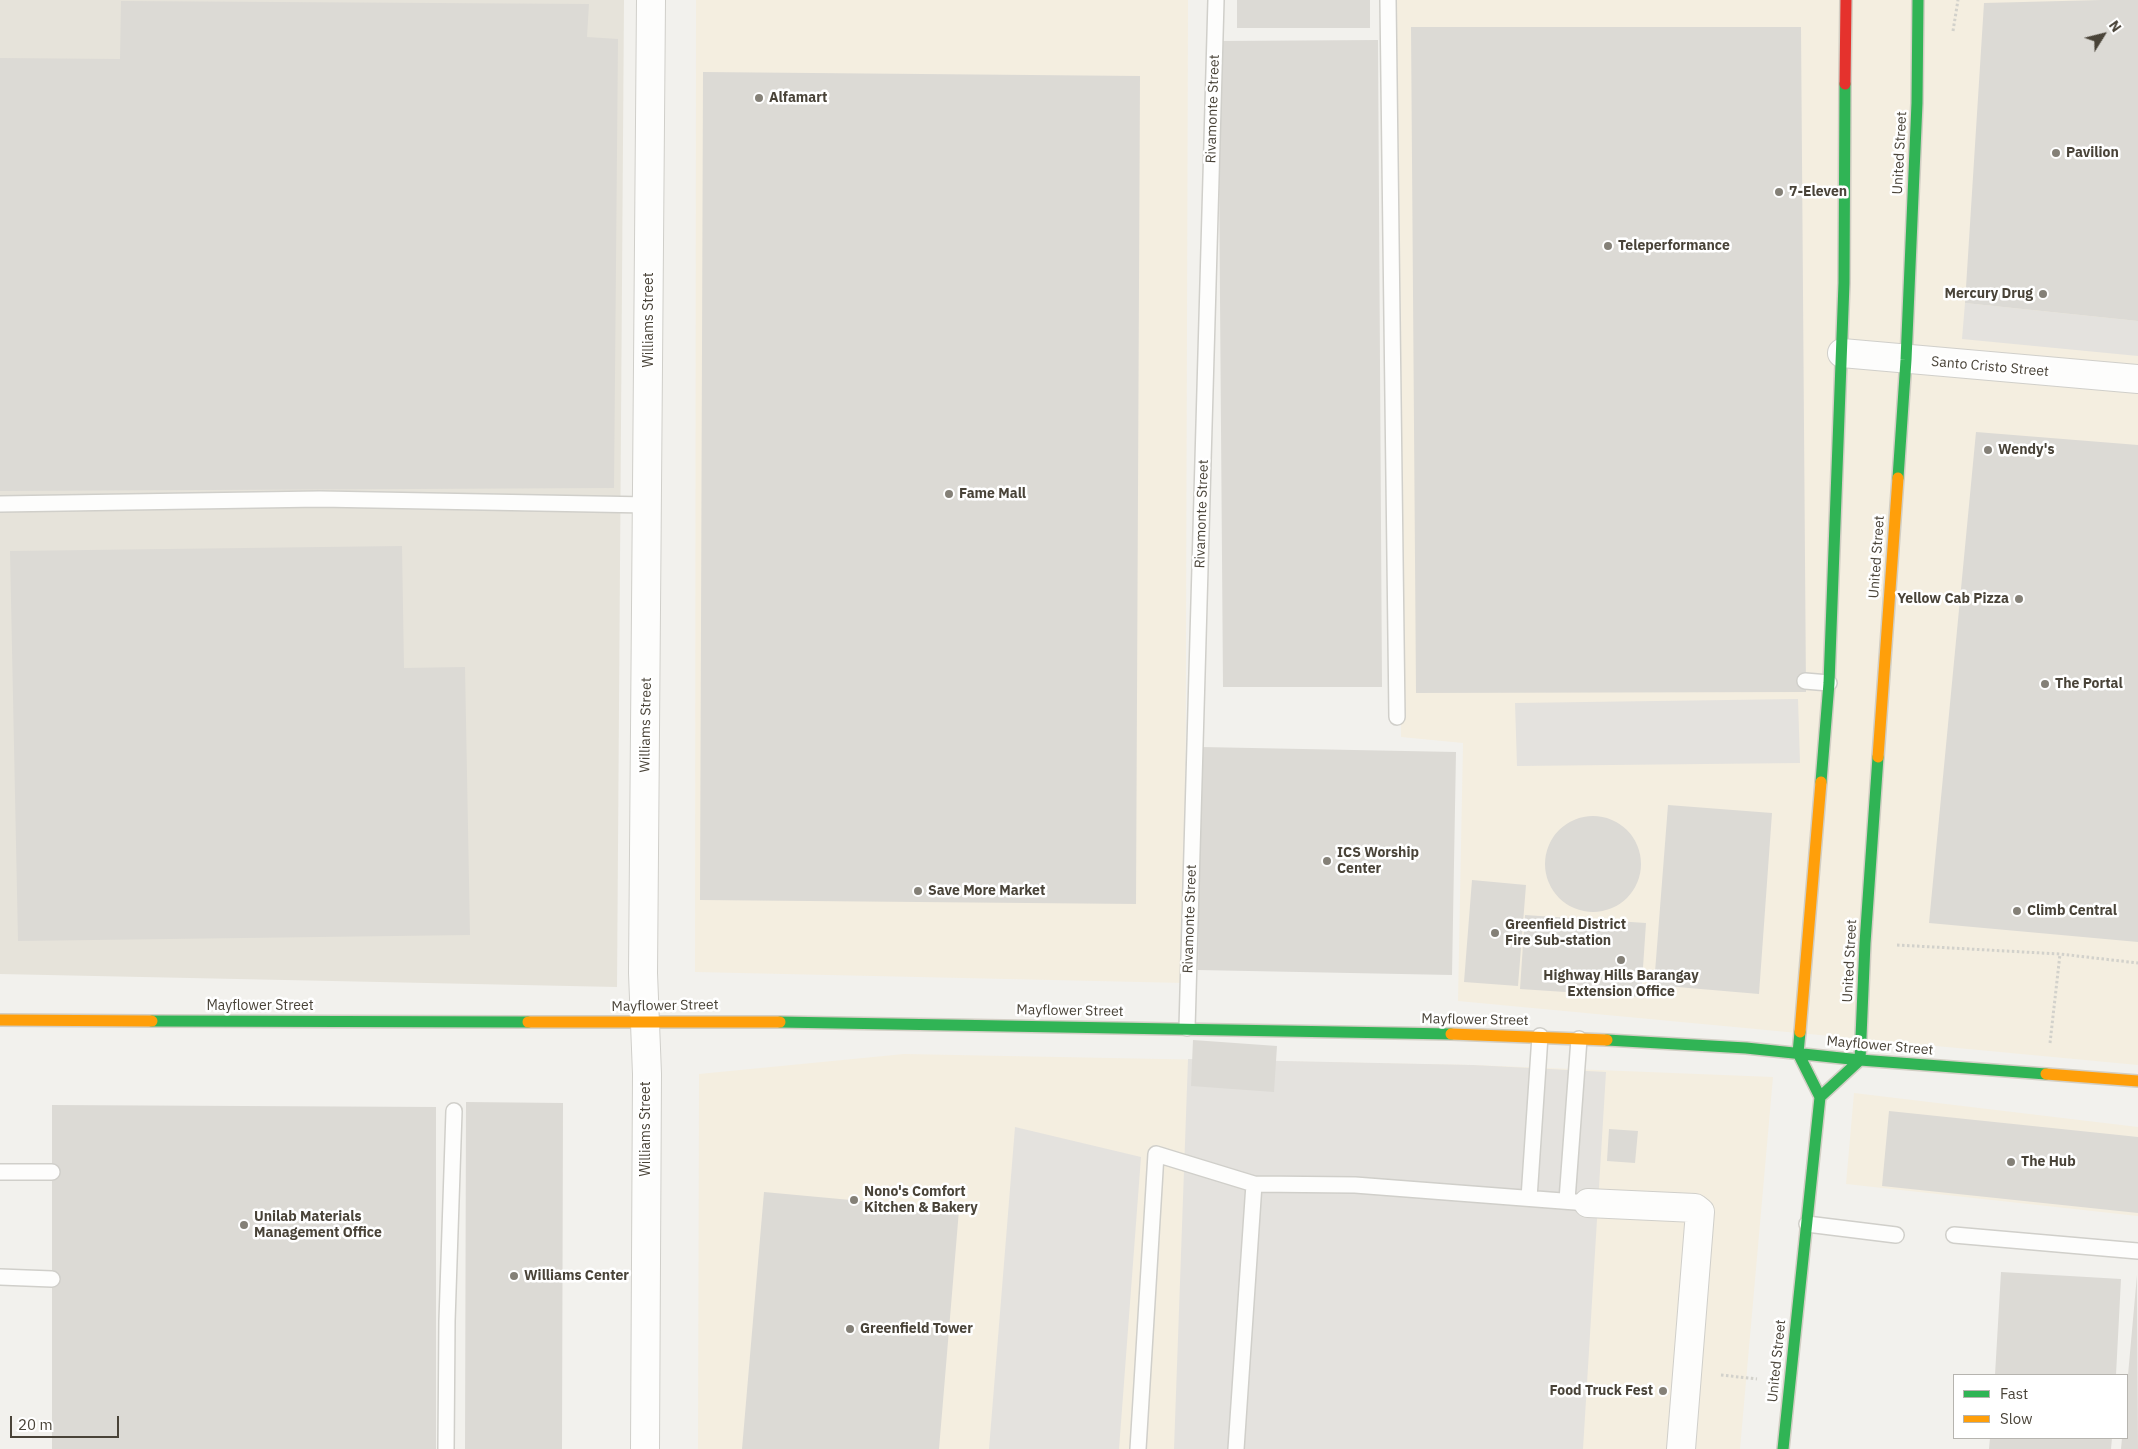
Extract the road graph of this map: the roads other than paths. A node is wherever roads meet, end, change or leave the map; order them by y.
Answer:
1 (651, 0) edge
2 (1216, 0) edge
3 (1388, 0) edge
4 (1846, 0) edge
5 (1918, 0) edge
6 (1842, 353) junction
7 (1906, 360) junction
8 (2138, 379) edge
9 (0, 504) edge
10 (648, 505) junction
11 (1806, 681) dead end
12 (1829, 683) junction
13 (1397, 717) dead end
14 (0, 1020) edge
15 (644, 1022) junction
16 (1187, 1028) junction
17 (1540, 1036) junction
18 (1579, 1039) junction
19 (1798, 1054) junction
20 (1860, 1060) junction
21 (2138, 1081) edge
22 (1820, 1097) junction
23 (454, 1110) dead end
24 (0, 1172) edge
25 (52, 1172) dead end
26 (1254, 1184) junction
27 (1530, 1198) junction
28 (1578, 1201) junction
29 (1807, 1224) junction
30 (1896, 1235) dead end
31 (1954, 1235) dead end
32 (2138, 1251) edge
33 (0, 1278) edge
34 (52, 1279) dead end
35 (446, 1449) edge
36 (645, 1449) edge
37 (1138, 1449) edge
38 (1236, 1449) edge
39 (1681, 1449) edge
40 (1783, 1449) edge

1 - 10 street, Williams Street
2 - 16 lane, Rivamonte Street
3 - 13 lane
4 - 6 street
5 - 7 street, United Street
6 - 7 street, Santo Cristo Street
6 - 12 street
7 - 8 street, Santo Cristo Street
7 - 20 street, United Street
9 - 10 lane
10 - 15 street, Williams Street
11 - 12 lane
12 - 19 street
14 - 15 street, Mayflower Street
15 - 16 street, Mayflower Street
15 - 36 street, Williams Street
16 - 17 street, Mayflower Street
17 - 18 street, Mayflower Street
17 - 27 lane
18 - 19 street, Mayflower Street
18 - 28 lane
19 - 20 street, Mayflower Street
19 - 22 street
20 - 21 street, Mayflower Street
20 - 22 street
22 - 29 street, United Street
23 - 35 lane
24 - 25 lane
26 - 27 lane
26 - 37 lane
26 - 38 lane
27 - 28 lane
28 - 39 street
29 - 30 lane
29 - 40 street, United Street
31 - 32 lane
33 - 34 lane

